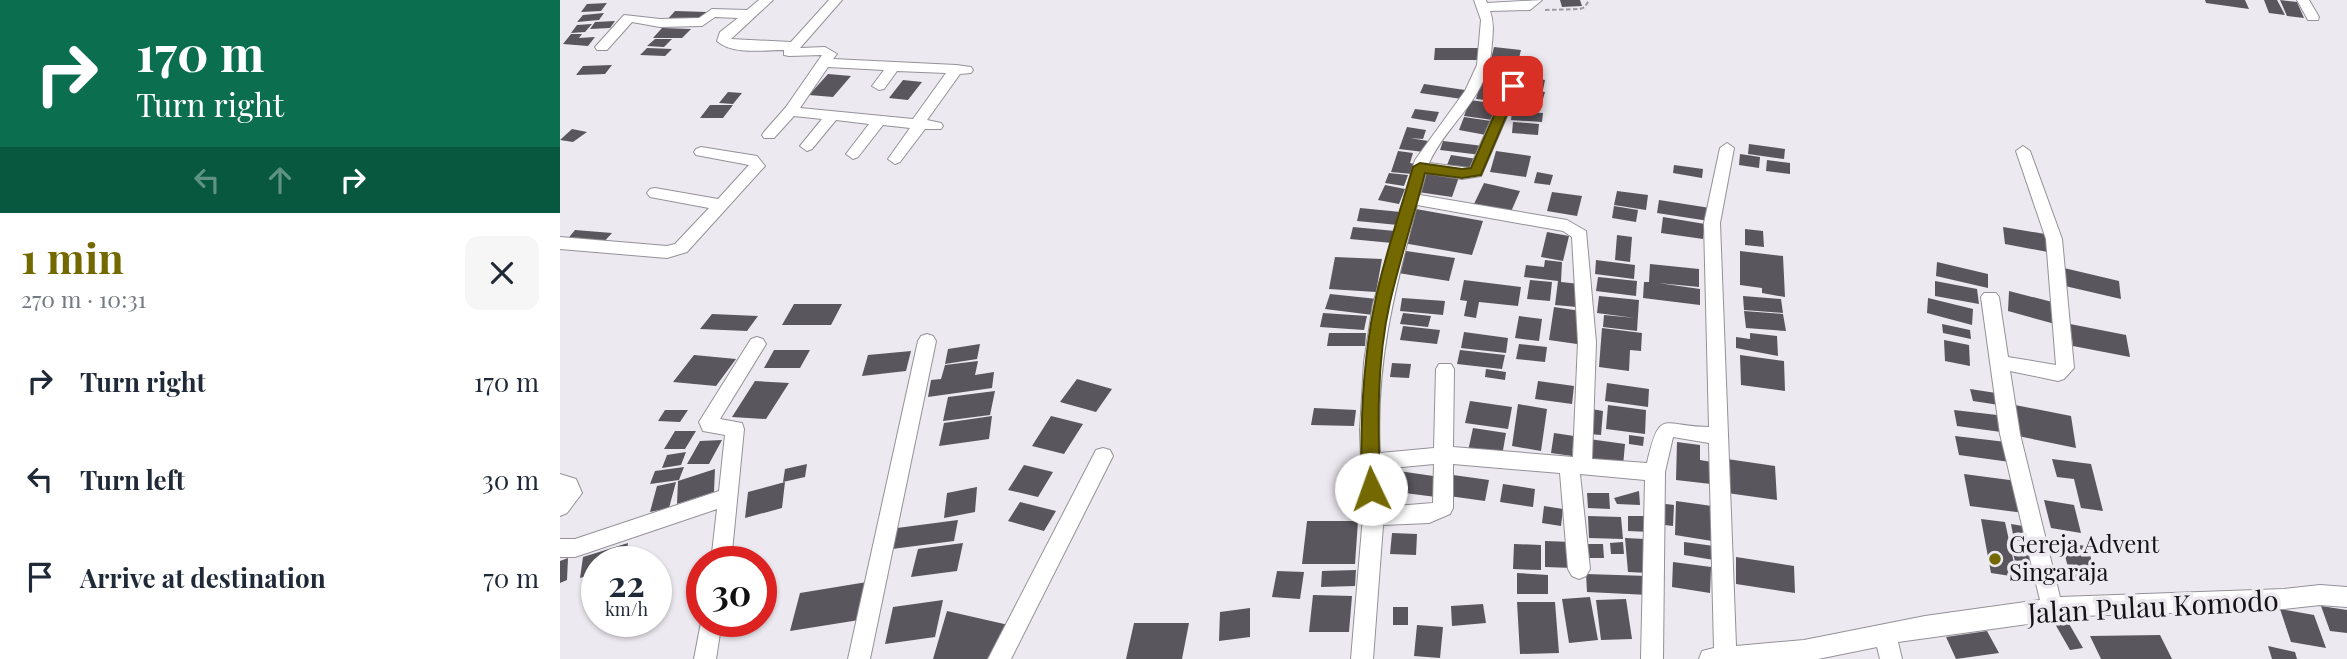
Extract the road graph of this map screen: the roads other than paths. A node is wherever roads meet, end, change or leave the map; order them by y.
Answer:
1 (767, 0) edge
2 (836, 0) edge
3 (1536, 0) edge
4 (2304, 0) edge
5 (1481, 4) edge
6 (750, 14) junction
7 (2313, 17) dead end
8 (793, 46) junction
9 (602, 47) dead end
10 (825, 63) junction
11 (894, 66) junction
12 (879, 86) dead end
13 (1513, 86) dead end
14 (791, 110) junction
15 (832, 116) junction
16 (879, 120) junction
17 (925, 125) junction
18 (769, 135) dead end
19 (807, 146) dead end
20 (1727, 148) dead end
21 (2023, 151) dead end
22 (701, 152) dead end
23 (853, 154) dead end
24 (895, 159) dead end
25 (1420, 167) junction
26 (654, 193) dead end
27 (1412, 199) junction
28 (722, 205) junction
29 (560, 243) edge
30 (1990, 297) dead end
31 (927, 341) dead end
32 (757, 344) dead end
33 (1999, 362) junction
34 (1445, 369) dead end
35 (1718, 435) junction
36 (1445, 455) junction
37 (1103, 456) dead end
38 (1369, 462) junction
39 (1576, 465) junction
40 (1655, 472) junction
41 (560, 483) edge
42 (726, 497) junction
43 (560, 507) edge
44 (1373, 516) junction
45 (722, 546) edge
46 (560, 548) edge
47 (1578, 569) dead end
48 (2347, 597) edge
49 (2052, 607) junction
50 (1885, 636) junction
51 (708, 637) edge
52 (1717, 658) edge
53 (705, 659) edge
54 (859, 659) edge
55 (999, 659) edge
56 (1362, 659) edge
57 (1652, 659) edge
58 (1891, 659) edge

1 - 6 street
2 - 8 street
3 - 5 street
4 - 7 street
5 - 25 street
6 - 8 street
6 - 9 street
8 - 10 street
10 - 11 street
10 - 14 street
11 - 12 street
11 - 17 street
13 - 25 street
14 - 15 street
14 - 18 street
15 - 16 street
15 - 19 street
16 - 17 street
16 - 23 street
17 - 24 street
20 - 35 street
21 - 33 street
22 - 28 street
25 - 27 street
26 - 28 street
27 - 38 street
27 - 39 street
28 - 29 street
30 - 33 street
31 - 54 street
32 - 42 street
33 - 49 street
34 - 36 street
35 - 40 street
35 - 52 street
36 - 38 street
36 - 39 street
36 - 44 street
37 - 55 street
38 - 44 street
39 - 40 street
39 - 47 street
40 - 57 street
41 - 43 street
42 - 45 street
42 - 46 street
44 - 56 street
48 - 49 street, Jalan Pulau Komodo
49 - 50 street, Jalan Pulau Komodo
50 - 52 street, Jalan Pulau Komodo
50 - 58 street
51 - 53 street

